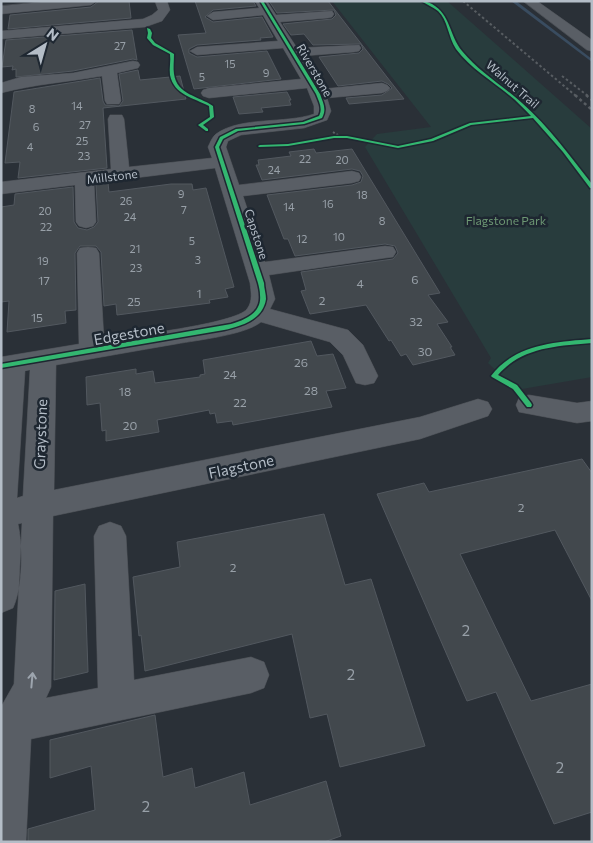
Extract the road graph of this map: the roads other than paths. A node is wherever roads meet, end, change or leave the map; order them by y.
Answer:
1 (161, 1) edge
2 (529, 1) edge
3 (91, 2) edge
4 (106, 2) edge
5 (1, 10) edge
6 (267, 10) edge
7 (328, 14) dead end
8 (214, 16) dead end
9 (1, 35) edge
10 (592, 46) edge
11 (354, 48) dead end
12 (290, 49) junction
13 (197, 51) dead end
14 (133, 65) dead end
15 (109, 71) junction
16 (4, 85) edge
17 (382, 88) dead end
18 (314, 89) junction
19 (209, 92) dead end
20 (113, 101) dead end
21 (116, 119) dead end
22 (222, 162) junction
23 (122, 175) junction
24 (352, 177) dead end
25 (84, 179) junction
26 (1, 188) edge
27 (231, 192) junction
28 (86, 222) dead end
29 (385, 252) dead end
30 (88, 253) dead end
31 (256, 270) junction
32 (257, 313) junction
33 (92, 352) junction
34 (43, 360) junction
35 (7, 365) edge
36 (365, 376) dead end
37 (529, 405) dead end
38 (478, 409) dead end
39 (592, 411) edge
40 (1, 505) edge
41 (37, 508) junction
42 (1, 514) edge
43 (1, 518) edge
44 (110, 536) dead end
45 (1, 597) edge
46 (251, 675) dead end
47 (117, 703) junction
48 (7, 713) edge
49 (5, 842) edge

1 - 9 street
2 - 10 street
3 - 4 street
3 - 5 street
6 - 7 street
6 - 8 street
6 - 12 street, Riverstone
11 - 12 street
12 - 13 street
12 - 18 street, Riverstone
14 - 15 street
15 - 16 street
15 - 20 street
17 - 18 street
18 - 19 street
18 - 22 street, Riverstone
21 - 23 street
22 - 23 street, Millstone
22 - 27 street, Capstone
23 - 25 street, Millstone
24 - 27 street
25 - 26 street, Millstone
25 - 28 street
27 - 31 street, Capstone
29 - 31 street
30 - 33 street
31 - 32 street, Capstone
32 - 33 street, Edgestone
32 - 36 street
33 - 34 street, Edgestone
34 - 35 street, Edgestone
34 - 41 street, Graystone
35 - 40 street, Graystone
37 - 39 street
38 - 41 street, Flagstone
41 - 42 street, Flagstone
48 -> 41 street, Graystone
43 - 45 street
44 - 47 street
46 - 47 street
47 - 48 street
48 - 49 street

